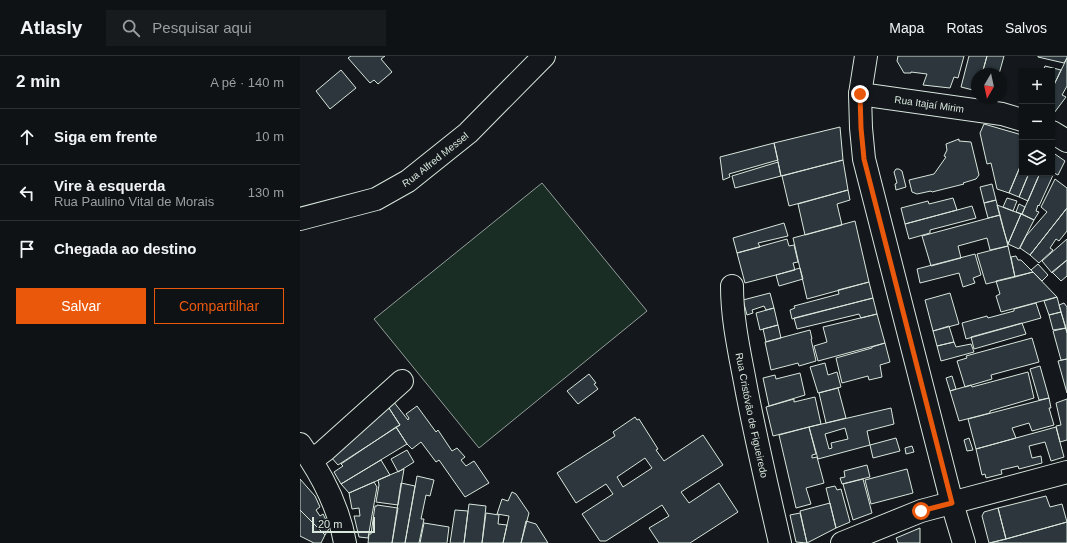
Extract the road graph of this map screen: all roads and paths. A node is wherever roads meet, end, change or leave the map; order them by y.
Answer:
1 (544, 56) edge
2 (866, 56) edge
3 (860, 94) junction
4 (1019, 119) edge
5 (1055, 134) edge
6 (1067, 141) edge
7 (300, 219) edge
8 (732, 286) dead end
9 (402, 381) dead end
10 (306, 452) edge
11 (1067, 472) edge
12 (952, 503) junction
13 (345, 543) edge
14 (780, 543) edge
15 (842, 543) edge
16 (964, 543) edge

1 - 7 street, Rua Alfred Messel
2 - 3 street
3 - 4 street, Rua Itajaí Mirim
3 - 12 street
5 - 6 street
8 - 14 street, Rua Cristóvão de Figueiredo
9 - 10 street
10 - 13 street
11 - 12 street
12 - 15 street
12 - 16 street

